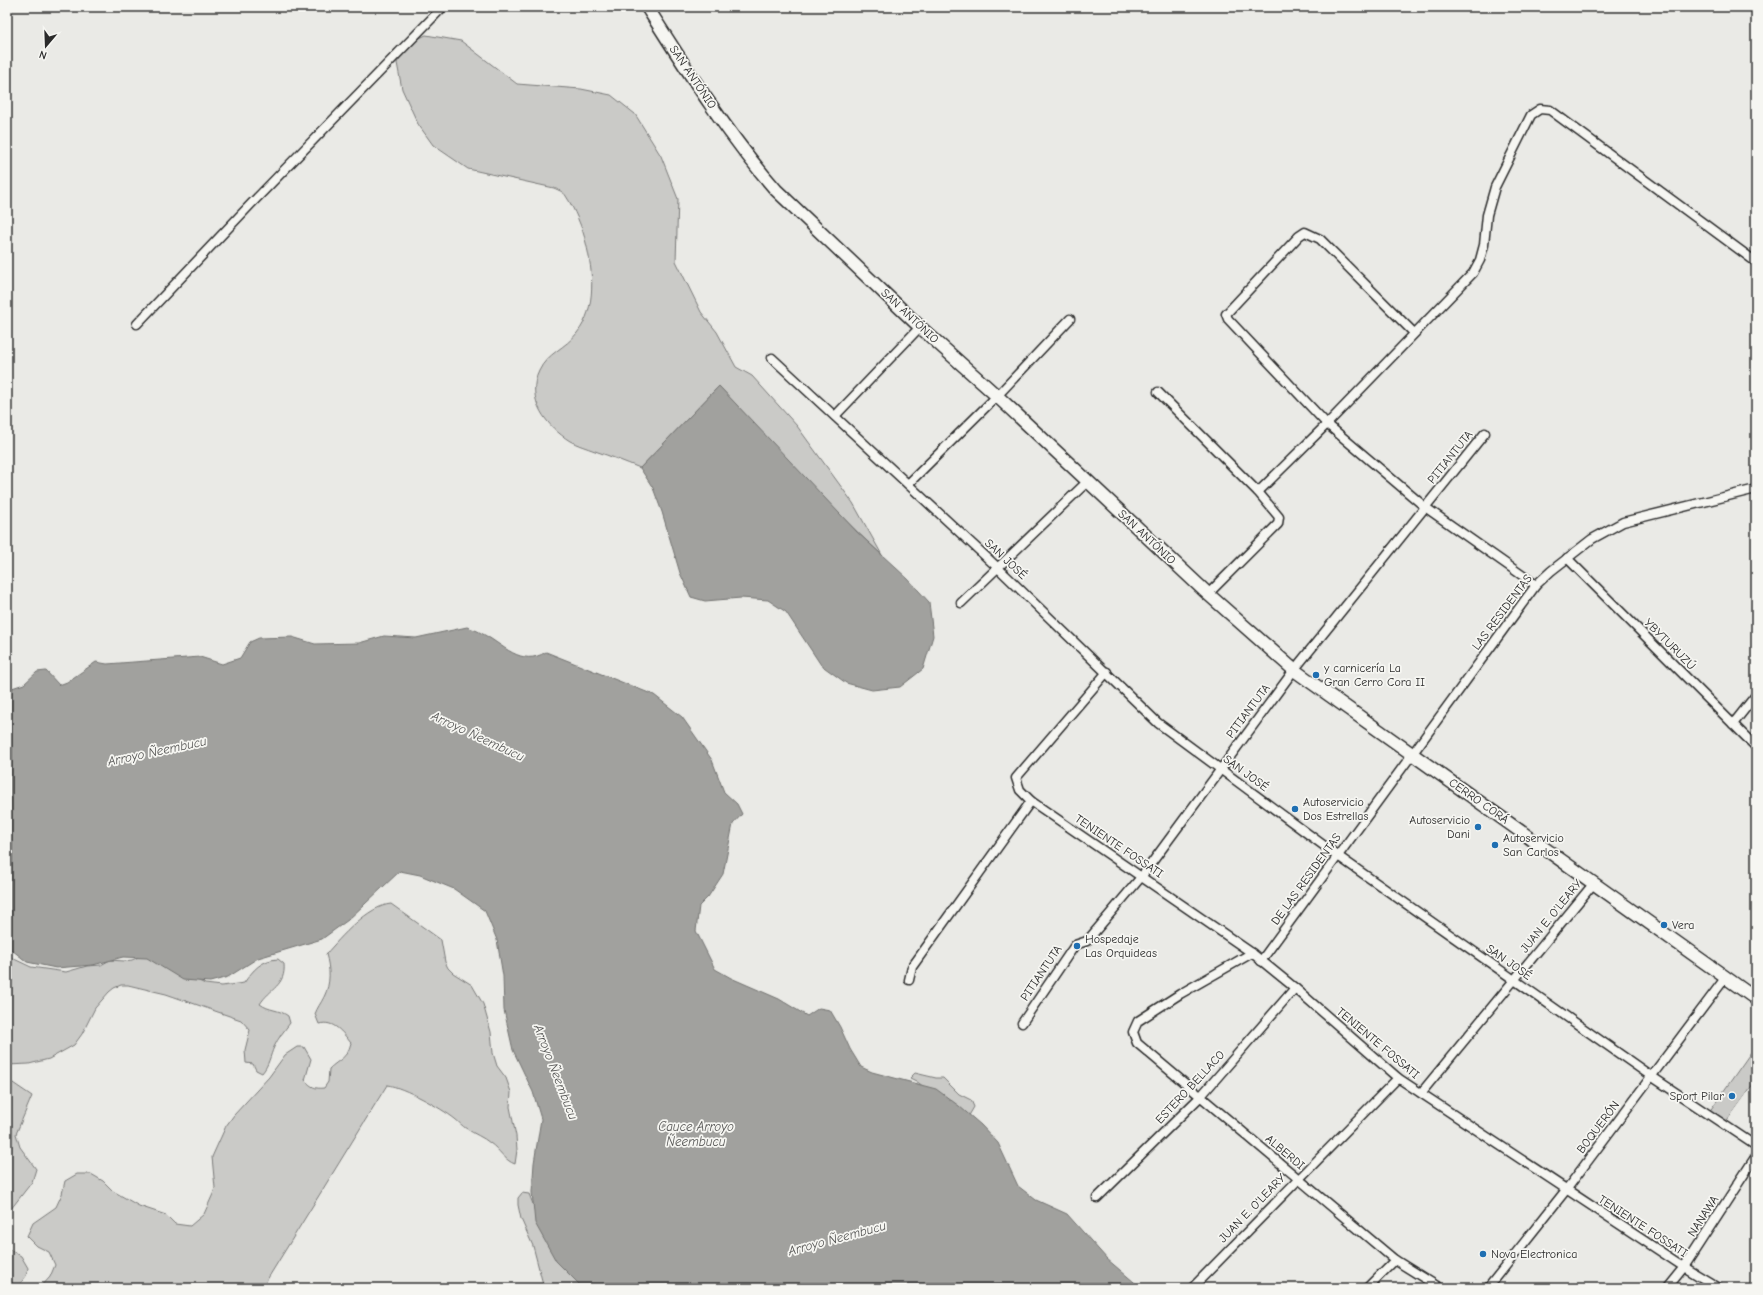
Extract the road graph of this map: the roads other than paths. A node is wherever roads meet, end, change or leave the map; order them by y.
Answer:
1 (443, 7) edge
2 (647, 7) edge
3 (1756, 262) edge
4 (1070, 319) dead end
5 (137, 324) dead end
6 (920, 327) junction
7 (1414, 333) junction
8 (772, 358) dead end
9 (1158, 392) dead end
10 (997, 396) junction
11 (835, 416) junction
12 (1327, 424) junction
13 (1485, 433) dead end
14 (1088, 481) junction
15 (908, 484) junction
16 (1756, 489) edge
17 (1258, 492) junction
18 (1425, 507) junction
19 (1567, 558) junction
20 (997, 567) junction
21 (1536, 585) junction
22 (1208, 594) junction
23 (961, 603) dead end
24 (1294, 670) junction
25 (1106, 672) junction
26 (1756, 695) edge
27 (1733, 724) junction
28 (1756, 747) edge
29 (1412, 754) junction
30 (1220, 769) junction
31 (1031, 801) junction
32 (1338, 856) junction
33 (1142, 876) junction
34 (1594, 883) junction
35 (1252, 954) junction
36 (1260, 961) junction
37 (1726, 977) junction
38 (909, 980) dead end
39 (1514, 980) junction
40 (1295, 988) junction
41 (1756, 999) edge
42 (1022, 1023) dead end
43 (1651, 1076) junction
44 (1398, 1078) junction
45 (1421, 1093) junction
46 (1201, 1096) junction
47 (1756, 1146) edge
48 (1756, 1156) edge
49 (1298, 1179) junction
50 (1566, 1190) junction
51 (1097, 1198) dead end
52 (1395, 1260) junction
53 (1684, 1267) junction
54 (1192, 1288) edge
55 (1367, 1288) edge
56 (1440, 1288) edge
57 (1488, 1288) edge
58 (1667, 1288) edge
59 (1719, 1288) edge

1 - 5 street
2 - 6 street, SAN ANTÓNIO
3 - 7 street
4 - 10 street
6 - 10 street, SAN ANTÓNIO
6 - 11 street
7 - 12 street
7 - 12 street
8 - 11 street, SAN JOSÉ
9 - 17 street
10 - 14 street, SAN ANTÓNIO
10 - 15 street
11 - 15 street, SAN JOSÉ
12 - 17 street
12 - 18 street
13 - 18 street, PITIANTUTA
14 - 20 street
14 - 22 street, SAN ANTÓNIO
15 - 20 street, SAN JOSÉ
16 - 19 street, LAS RESIDENTAS
17 - 22 street
18 - 21 street
18 - 24 street, PITIANTUTA
19 - 21 street, LAS RESIDENTAS
19 - 27 street, YBYTURUZÚ
20 - 23 street
20 - 25 street, SAN JOSÉ
21 - 29 street, LAS RESIDENTAS
22 - 24 street, CERRO CORÁ
24 - 29 street, CERRO CORÁ
24 - 30 street, PITIANTUTA
25 - 30 street, SAN JOSÉ
25 - 31 street, TENIENTE FOSSATI
26 - 27 street
27 - 28 street, YBYTURUZÚ
29 - 32 street, DE LAS RESIDENTAS
29 - 34 street, CERRO CORÁ
30 - 32 street, SAN JOSÉ
30 - 33 street, PITIANTUTA
31 - 33 street, TENIENTE FOSSATI
31 - 38 street
32 - 36 street, DE LAS RESIDENTAS
32 - 39 street, SAN JOSÉ
33 - 35 street, TENIENTE FOSSATI
33 - 42 street, PITIANTUTA
34 - 37 street, CERRO CORÁ
34 - 39 street, JUAN E. O'LEARY
35 - 36 street, TENIENTE FOSSATI
35 - 46 street, ALBERDI
36 - 40 street, TENIENTE FOSSATI
37 - 41 street, CERRO CORÁ
37 - 43 street, BOQUERÓN
39 - 43 street, SAN JOSÉ
39 - 45 street, JUAN E. O'LEARY
40 - 44 street, TENIENTE FOSSATI
40 - 46 street, ESTERO BELLACO
43 - 47 street, SAN JOSÉ
43 - 50 street, BOQUERÓN
44 - 45 street, TENIENTE FOSSATI
44 - 49 street, JUAN E. O'LEARY
45 - 50 street, TENIENTE FOSSATI
46 - 49 street, ALBERDI
46 - 51 street, ESTERO BELLACO
48 - 53 street, NANAWA
49 - 52 street, ALBERDI
49 - 54 street, JUAN E. O'LEARY
50 - 53 street, TENIENTE FOSSATI
50 - 57 street, BOQUERÓN
52 - 55 street
52 - 56 street, ALBERDI
53 - 58 street, NANAWA
53 - 59 street, TENIENTE FOSSATI

